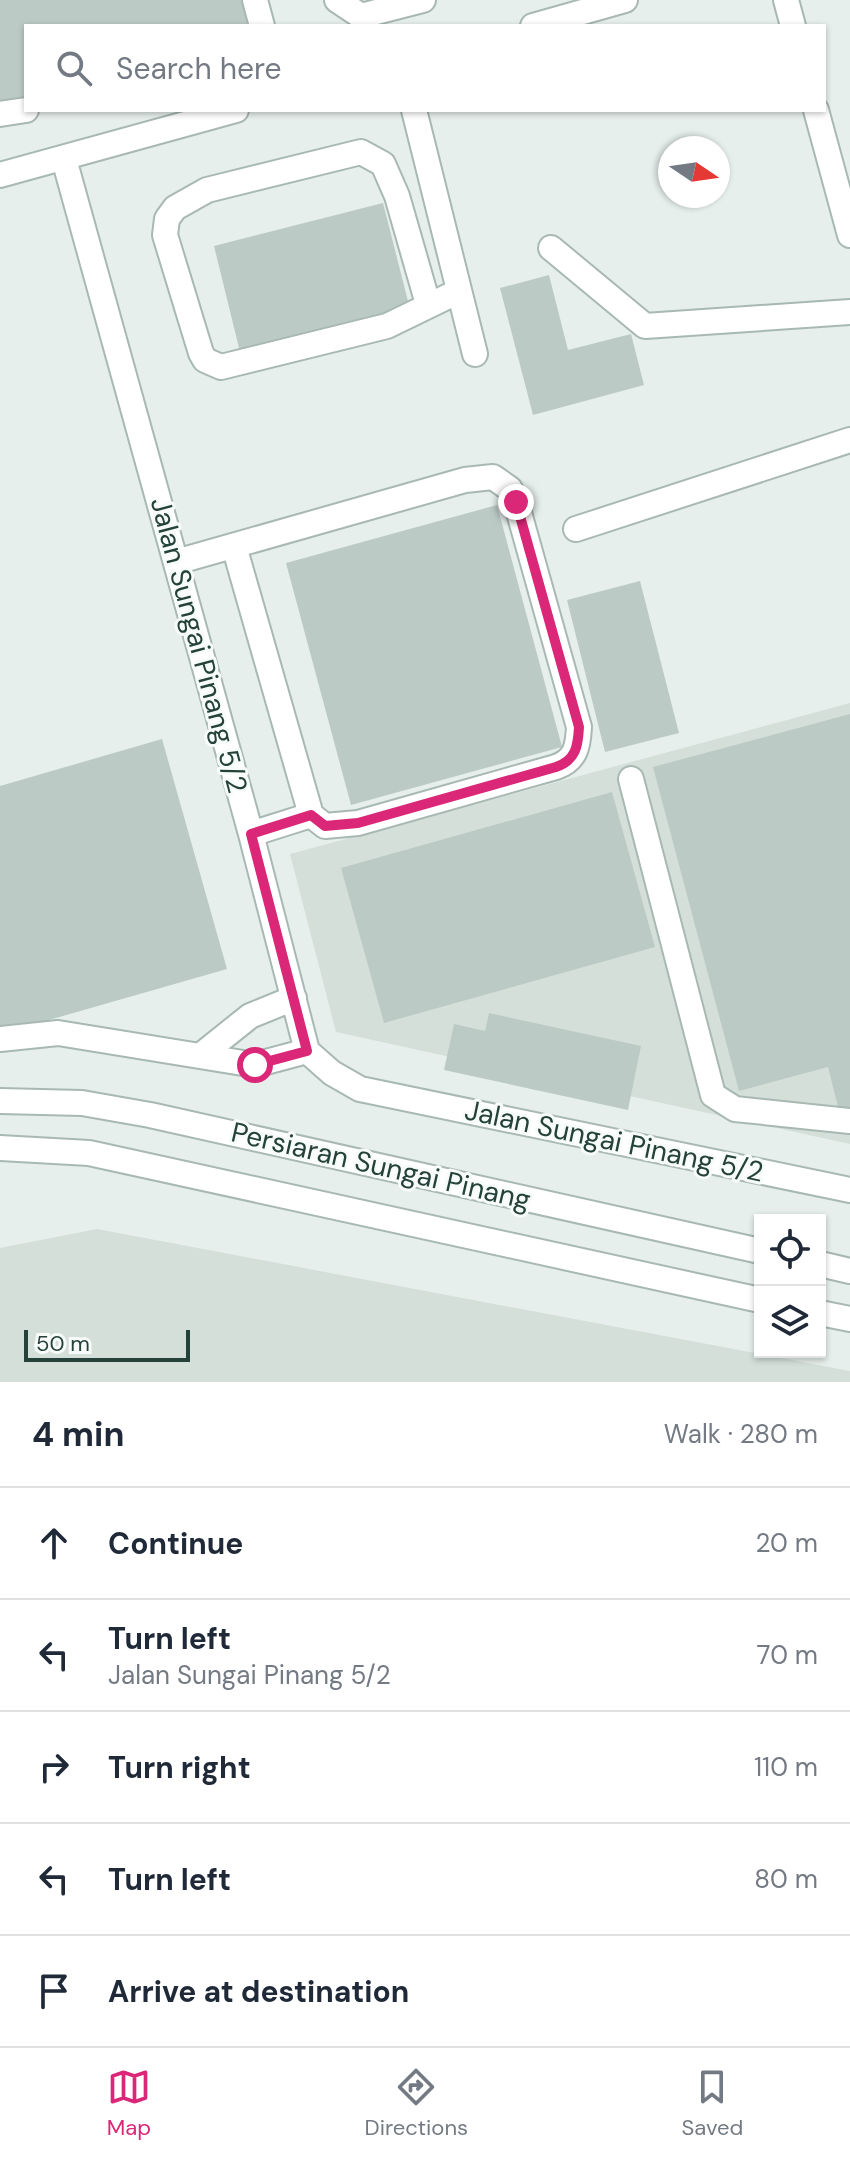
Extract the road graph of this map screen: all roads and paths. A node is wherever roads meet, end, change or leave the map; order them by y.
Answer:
1 (255, 0) edge
2 (337, 0) edge
3 (423, 0) edge
4 (625, 0) edge
5 (786, 0) edge
6 (261, 24) edge
7 (540, 24) edge
8 (792, 24) edge
9 (24, 110) edge
10 (229, 112) edge
11 (415, 112) edge
12 (817, 112) edge
13 (0, 114) edge
14 (64, 159) junction
15 (0, 175) edge
16 (433, 185) junction
17 (397, 196) junction
18 (850, 235) edge
19 (551, 248) dead end
20 (459, 291) junction
21 (428, 304) junction
22 (850, 312) edge
23 (475, 354) dead end
24 (850, 440) edge
25 (576, 529) dead end
26 (234, 546) junction
27 (176, 562) junction
28 (631, 779) dead end
29 (311, 815) junction
30 (251, 834) junction
31 (294, 998) junction
32 (0, 1039) edge
33 (307, 1051) junction
34 (200, 1056) junction
35 (0, 1101) edge
36 (850, 1121) edge
37 (0, 1148) edge
38 (850, 1190) edge
39 (754, 1250) edge
40 (826, 1265) edge
41 (850, 1271) edge
42 (754, 1299) edge
43 (826, 1314) edge
44 (850, 1319) edge

1 - 6 street
2 - 3 street
4 - 7 street
5 - 8 street
9 - 13 street
10 - 14 street
11 - 16 street
12 - 18 street
14 - 15 street
14 - 27 street, Jalan Sungai Pinang 5/2
16 - 17 street
16 - 20 street
17 - 21 street
17 - 21 street
19 - 22 street
20 - 21 street
20 - 23 street
24 - 25 street
26 - 27 street
26 - 29 street
26 - 29 street
27 - 30 street, Jalan Sungai Pinang 5/2
28 - 36 street
29 - 30 street
30 - 31 street, Jalan Sungai Pinang 5/2
31 - 33 street, Jalan Sungai Pinang 5/2
31 - 34 street
32 - 34 street
33 - 34 street
33 - 38 street, Jalan Sungai Pinang 5/2
35 - 39 street, Persiaran Sungai Pinang
37 - 42 street, Persiaran Sungai Pinang
40 - 41 street
43 - 44 street

